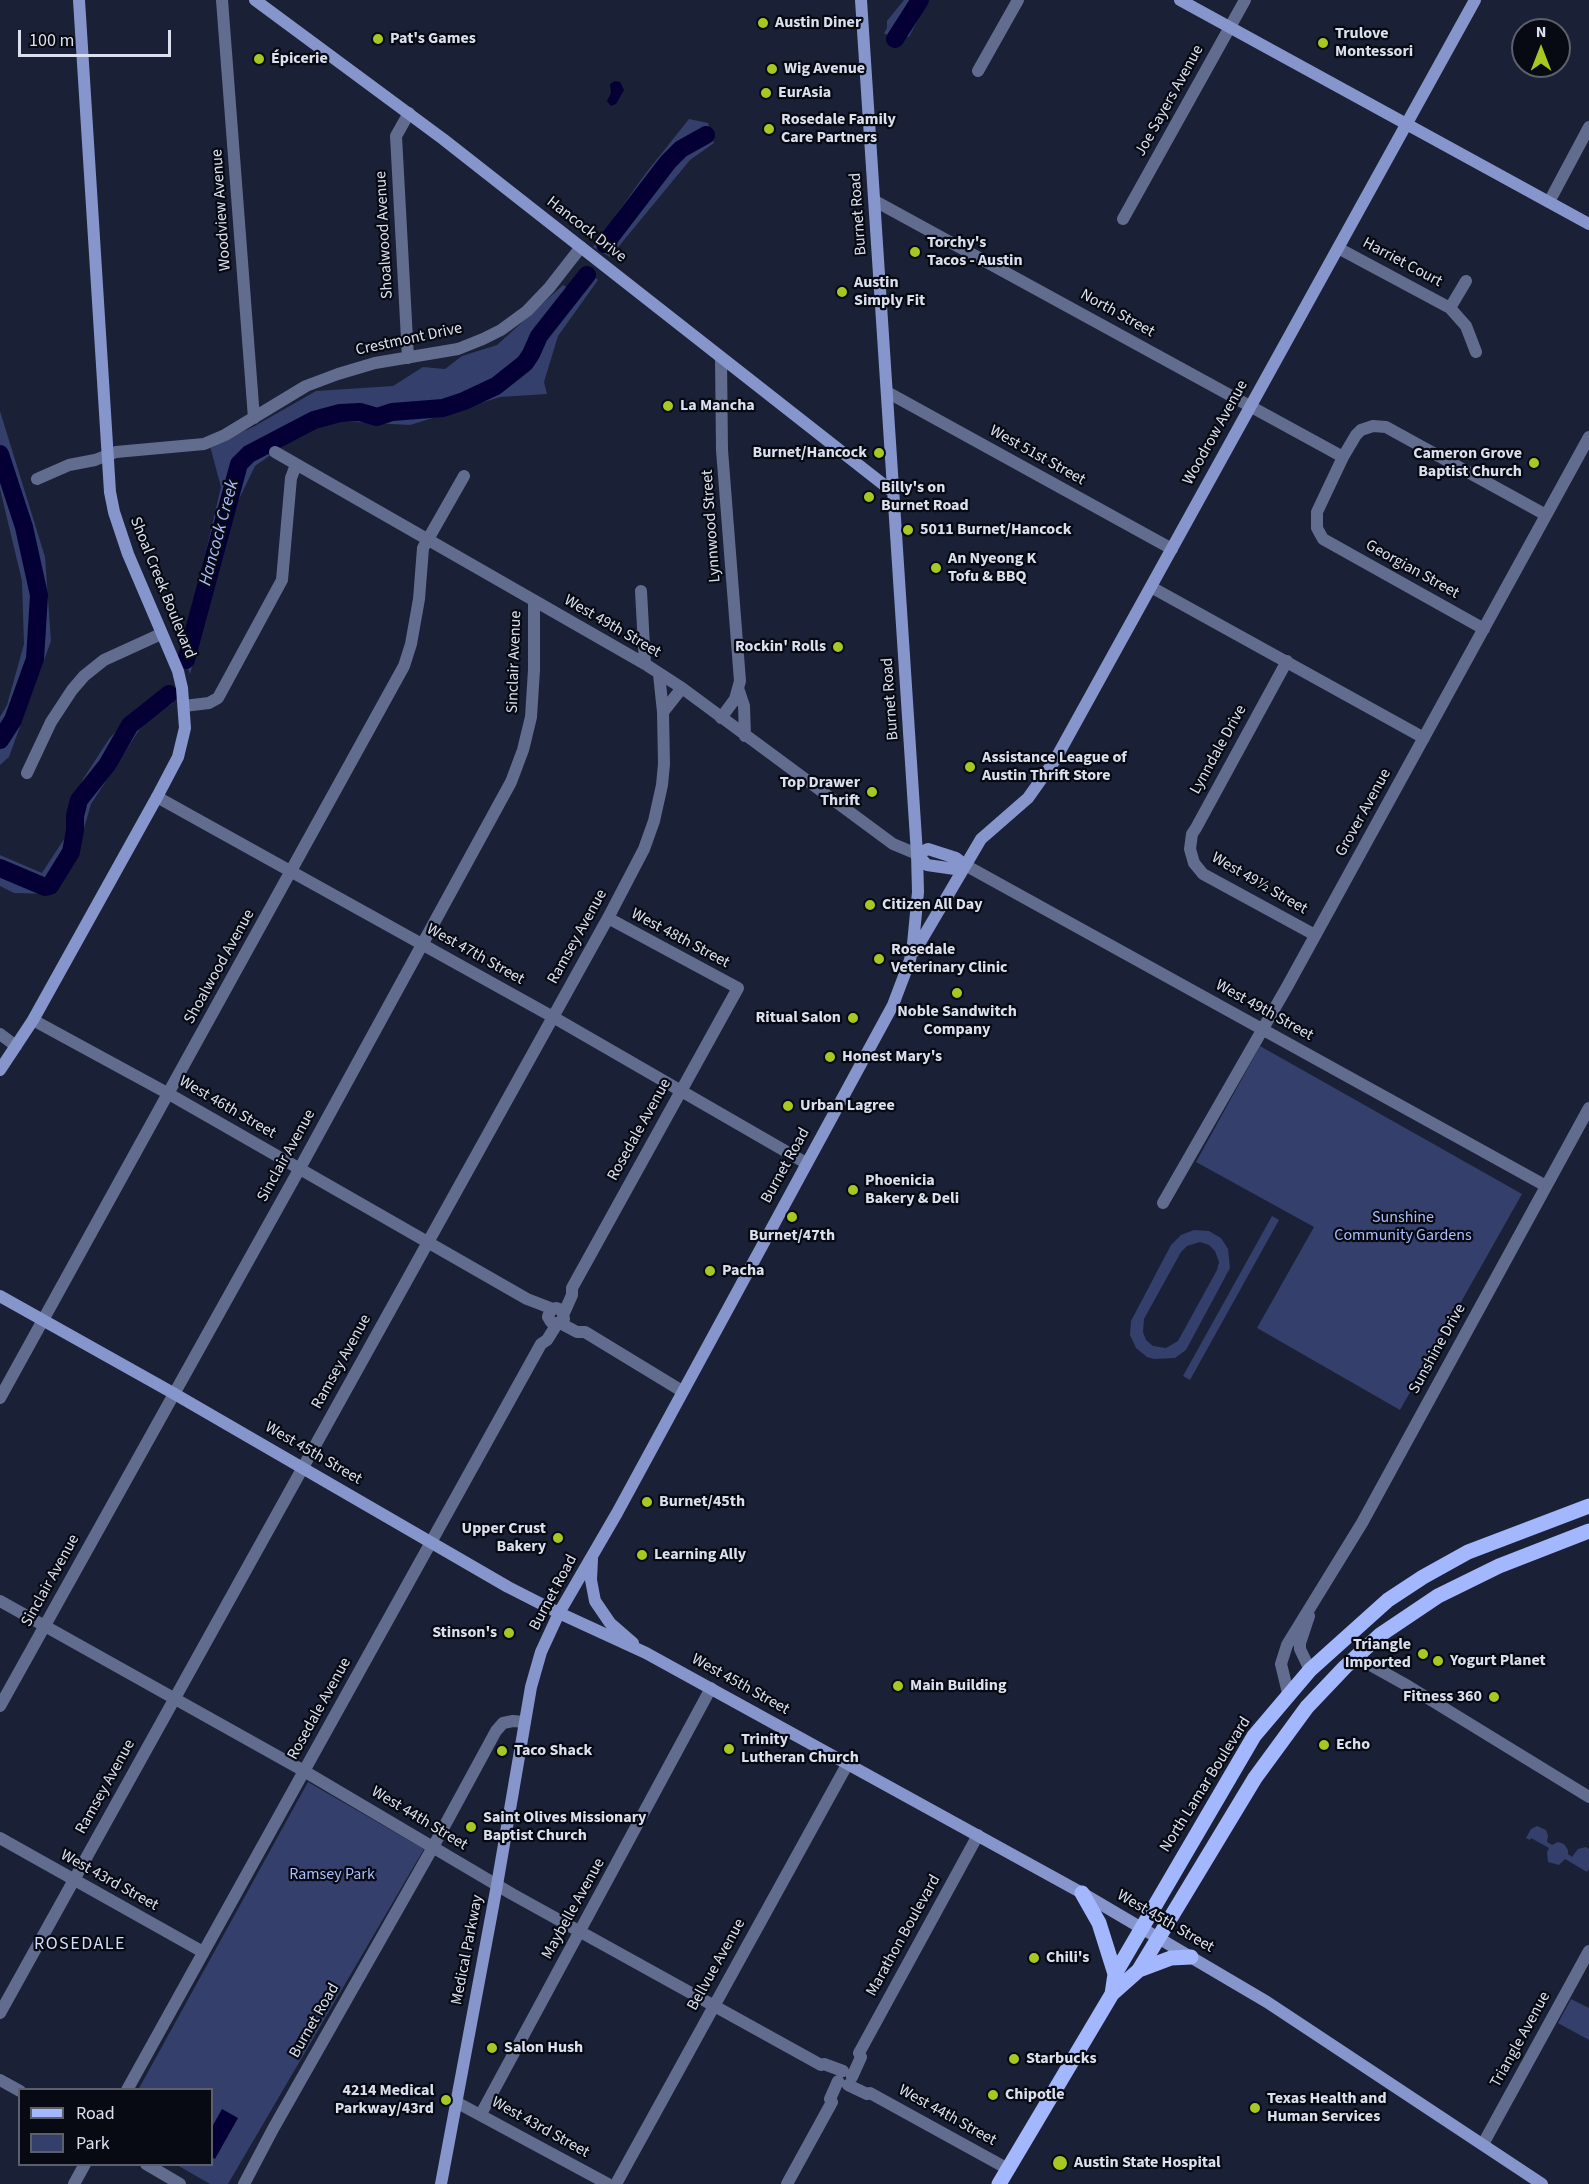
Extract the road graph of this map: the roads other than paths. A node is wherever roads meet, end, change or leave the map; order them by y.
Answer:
1 (79, 0) edge
2 (222, 0) edge
3 (255, 0) edge
4 (861, 0) edge
5 (1018, 0) edge
6 (1180, 0) edge
7 (1245, 0) edge
8 (1475, 0) edge
9 (1230, 27) junction
10 (978, 71) dead end
11 (409, 113) junction
12 (1407, 123) junction
13 (1589, 127) edge
14 (875, 201) junction
15 (1549, 202) junction
16 (1124, 219) dead end
17 (1589, 224) edge
18 (581, 248) junction
19 (1338, 248) junction
20 (1466, 281) dead end
21 (1450, 308) junction
22 (1476, 352) dead end
23 (408, 358) junction
24 (721, 358) junction
25 (887, 392) junction
26 (1250, 406) junction
27 (254, 418) junction
28 (1589, 437) edge
29 (275, 452) dead end
30 (107, 456) junction
31 (1343, 458) junction
32 (296, 465) junction
33 (464, 476) dead end
34 (37, 479) dead end
35 (893, 492) junction
36 (1546, 515) junction
37 (428, 539) junction
38 (1172, 549) junction
39 (1150, 587) junction
40 (641, 591) dead end
41 (534, 601) junction
42 (1484, 629) junction
43 (161, 634) junction
44 (1287, 661) junction
45 (645, 664) junction
46 (659, 674) junction
47 (682, 688) junction
48 (739, 691) junction
49 (184, 706) junction
50 (663, 712) junction
51 (720, 718) junction
52 (746, 736) junction
53 (1424, 738) junction
54 (27, 773) dead end
55 (158, 797) junction
56 (917, 854) junction
57 (1191, 856) joint
58 (965, 865) junction
59 (291, 870) junction
60 (608, 918) junction
61 (1316, 935) junction
62 (422, 944) junction
63 (910, 960) junction
64 (738, 988) joint
65 (553, 1017) junction
66 (33, 1020) junction
67 (1263, 1030) junction
68 (0, 1034) edge
69 (16, 1046) junction
70 (0, 1070) edge
71 (680, 1092) junction
72 (169, 1094) junction
73 (1589, 1108) edge
74 (806, 1163) junction
75 (300, 1168) junction
76 (1546, 1186) junction
77 (1163, 1203) dead end
78 (427, 1242) junction
79 (0, 1296) edge
80 (556, 1316) junction
81 (44, 1319) junction
82 (682, 1391) junction
83 (173, 1393) junction
84 (0, 1398) edge
85 (303, 1468) junction
86 (1589, 1506) edge
87 (1589, 1531) edge
88 (431, 1542) junction
89 (592, 1557) junction
90 (1443, 1566) junction
91 (1454, 1588) junction
92 (0, 1601) edge
93 (1313, 1604) junction
94 (559, 1613) junction
95 (45, 1626) junction
96 (641, 1650) junction
97 (1360, 1657) junction
98 (1310, 1670) junction
99 (711, 1688) junction
100 (1288, 1694) junction
101 (174, 1697) junction
102 (0, 1706) edge
103 (1307, 1707) junction
104 (525, 1722) junction
105 (848, 1763) junction
106 (304, 1771) junction
107 (1589, 1797) edge
108 (978, 1835) junction
109 (0, 1838) edge
110 (434, 1847) junction
111 (74, 1880) junction
112 (497, 1884) junction
113 (1082, 1893) junction
114 (1142, 1928) junction
115 (580, 1931) junction
116 (1159, 1938) junction
117 (1589, 1951) edge
118 (203, 1952) junction
119 (1191, 1957) junction
120 (1139, 1970) junction
121 (1115, 1974) junction
122 (1112, 1994) junction
123 (713, 2005) junction
124 (0, 2013) edge
125 (845, 2078) junction
126 (0, 2080) edge
127 (128, 2088) edge
128 (18, 2090) edge
129 (456, 2102) junction
130 (481, 2114) junction
131 (1483, 2144) junction
132 (84, 2166) edge
133 (149, 2166) edge
134 (1008, 2169) junction
135 (74, 2184) edge
136 (180, 2184) edge
137 (244, 2184) edge
138 (441, 2184) edge
139 (608, 2184) edge
140 (616, 2184) edge
141 (787, 2184) edge
142 (999, 2184) edge
143 (1542, 2184) edge

1 - 30 street, Shoal Creek Boulevard
2 - 27 street, Woodview Avenue
3 - 11 street, Hancock Drive
4 - 14 street, Burnet Road
5 - 10 street
6 - 9 street
7 - 9 street, Joe Sayers Avenue
8 - 12 street, Woodrow Avenue
9 - 12 street
9 - 16 street, Joe Sayers Avenue
11 - 18 street, Hancock Drive
11 - 23 street, Shoalwood Avenue
12 - 15 street
12 - 19 street, Woodrow Avenue
13 - 15 street
14 - 25 street, Burnet Road
14 - 26 street, North Street
15 - 17 street
18 - 23 street, Crestmont Drive
18 - 24 street, Hancock Drive
19 - 21 street, Harriet Court
19 - 26 street, Woodrow Avenue
20 - 21 street, Harriet Court
21 - 22 street, Harriet Court
23 - 27 street, Crestmont Drive
24 - 35 street, Hancock Drive
24 - 48 street, Lynnwood Street
25 - 35 street, Burnet Road
25 - 38 street, West 51st Street
26 - 31 street, North Street
26 - 38 street, Woodrow Avenue
27 - 30 street
28 - 36 street, Grover Avenue
29 - 32 street, West 49th Street
30 - 34 street
30 - 43 street, Shoal Creek Boulevard
31 - 36 street
31 - 42 street, Georgian Street
32 - 37 street, West 49th Street
32 - 49 street
33 - 37 street, Shoalwood Avenue
35 - 56 street, Burnet Road
36 - 42 street, Grover Avenue
37 - 41 street, West 49th Street
37 - 59 street, Shoalwood Avenue
38 - 39 street, Woodrow Avenue
39 - 44 street
39 - 58 street, Woodrow Avenue
40 - 45 street
41 - 45 street, West 49th Street
41 - 62 street, Sinclair Avenue
42 - 53 street, Grover Avenue
43 - 49 street, Shoal Creek Boulevard
43 - 54 street
44 - 53 street
44 - 57 street, Lynndale Drive
45 - 46 street, West 49th Street
46 - 47 street, West 49th Street
46 - 50 street, Ramsey Avenue
47 - 50 street
47 - 51 street, West 49th Street
48 - 51 street
48 - 52 street, Lynnwood Street
49 - 55 street, Shoal Creek Boulevard
50 - 60 street, Ramsey Avenue
51 - 52 street, West 49th Street
52 - 56 street, West 49th Street
53 - 61 street, Grover Avenue
55 - 59 street, West 47th Street
55 - 66 street, Shoal Creek Boulevard
56 - 58 street, West 49th Street
56 - 63 street, Burnet Road
57 - 61 street, West 49½ Street
58 - 63 street, Woodrow Avenue
58 - 67 street, West 49th Street
59 - 62 street, West 47th Street
59 - 72 street, Shoalwood Avenue
60 - 64 street, West 48th Street
60 - 65 street, Ramsey Avenue
61 - 67 street, Grover Avenue
62 - 65 street, West 47th Street
62 - 75 street, Sinclair Avenue
63 - 74 street, Burnet Road
64 - 71 street, Rosedale Avenue
65 - 71 street, West 47th Street
65 - 78 street, Ramsey Avenue
66 - 69 street, Shoal Creek Boulevard
66 - 72 street, West 46th Street
67 - 76 street, West 49th Street
67 - 77 street, Grover Avenue
68 - 69 street
69 - 70 street, Shoal Creek Boulevard
71 - 74 street, West 47th Street
71 - 80 street, Rosedale Avenue
72 - 75 street, West 46th Street
72 - 81 street, Shoalwood Avenue
73 - 76 street, Sunshine Drive
74 - 82 street, Burnet Road
75 - 78 street, West 46th Street
75 - 83 street, Sinclair Avenue
76 - 93 street, Sunshine Drive
78 - 80 street, West 46th Street
78 - 85 street, Ramsey Avenue
79 - 81 street, West 45th Street
80 - 82 street, West 46th Street
80 - 88 street, Rosedale Avenue
81 - 83 street, West 45th Street
81 - 84 street, Shoalwood Avenue
82 - 89 street, Burnet Road
83 - 85 street, West 45th Street
83 - 95 street, Sinclair Avenue
85 - 88 street, West 45th Street
85 - 101 street, Ramsey Avenue
86 - 90 main road, North Lamar Boulevard
87 - 91 main road, North Lamar Boulevard
88 - 94 street, West 45th Street
88 - 106 street, Rosedale Avenue
89 - 94 street, Burnet Road
89 - 96 street
90 - 91 main road
90 - 98 main road, North Lamar Boulevard
91 - 97 main road, North Lamar Boulevard
92 - 95 street, West 44th Street
93 - 98 street, Sunshine Drive
93 - 100 street, Sunshine Drive
94 - 96 street, West 45th Street
94 - 104 street, Burnet Road
95 - 101 street, West 44th Street
95 - 102 street, Sinclair Avenue
96 - 99 street, West 45th Street
97 - 103 main road, North Lamar Boulevard
97 - 107 street
98 - 100 main road, North Lamar Boulevard
98 - 103 main road
99 - 105 street, West 45th Street
99 - 115 street, Maybelle Avenue
100 - 114 main road, North Lamar Boulevard
101 - 106 street, West 44th Street
101 - 111 street, Ramsey Avenue
103 - 116 main road, North Lamar Boulevard
104 - 110 street, Burnet Road
104 - 112 street, Medical Parkway
105 - 108 street, West 45th Street
105 - 123 street, Bellvue Avenue
106 - 110 street, West 44th Street
106 - 118 street, Rosedale Avenue
108 - 113 street, West 45th Street
108 - 125 street, Marathon Boulevard
109 - 111 street, West 43rd Street
110 - 112 street, West 44th Street
110 - 137 street, Burnet Road
111 - 118 street, West 43rd Street
111 - 124 street, Ramsey Avenue
112 - 115 street, West 44th Street
112 - 129 street, Medical Parkway
113 - 114 street, West 45th Street
113 - 121 main road
114 - 116 street, West 45th Street
114 - 121 main road, North Lamar Boulevard
115 - 123 street, West 44th Street
115 - 130 street, Maybelle Avenue
116 - 119 street, West 45th Street
116 - 120 main road, North Lamar Boulevard
117 - 131 street, Triangle Avenue
118 - 127 street, Rosedale Avenue
119 - 120 main road
119 - 131 street, West 45th Street
120 - 122 main road, North Lamar Boulevard
121 - 122 main road, North Lamar Boulevard
122 - 134 main road, North Lamar Boulevard
123 - 125 street, West 44th Street
123 - 140 street, Bellvue Avenue
125 - 134 street, West 44th Street
125 - 141 street, Marathon Boulevard
126 - 128 street
129 - 130 street, West 43rd Street
129 - 138 street, Medical Parkway
130 - 139 street, West 43rd Street
131 - 143 street, West 45th Street
132 - 135 street
133 - 136 street
134 - 142 main road, North Lamar Boulevard

